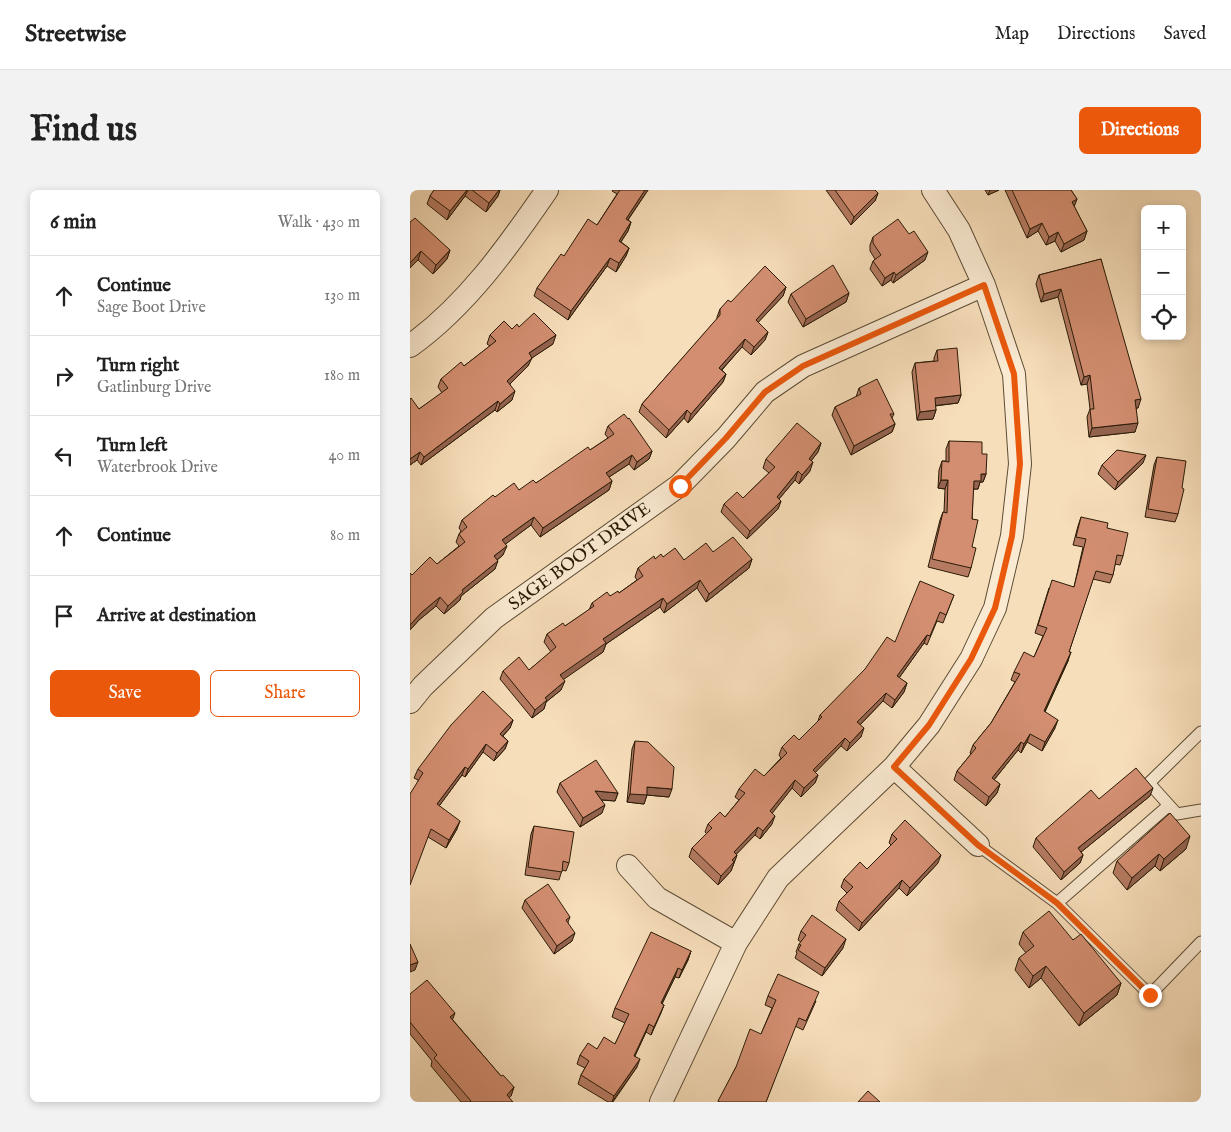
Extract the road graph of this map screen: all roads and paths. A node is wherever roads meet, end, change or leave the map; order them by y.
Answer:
1 (547, 190) edge
2 (933, 190) edge
3 (984, 285) junction
4 (410, 346) edge
5 (410, 702) edge
6 (1201, 732) edge
7 (894, 767) junction
8 (1168, 806) junction
9 (1201, 810) edge
10 (978, 845) joint
11 (628, 866) dead end
12 (1057, 903) junction
13 (1201, 942) edge
14 (736, 943) junction
15 (661, 1102) edge

1 - 4 street
2 - 3 street
3 - 5 street, SAGE BOOT DRIVE
3 - 7 street
6 - 8 lane
7 - 10 street
7 - 14 street
8 - 9 lane
8 - 12 lane
10 - 12 lane
11 - 14 street
12 - 13 lane
14 - 15 street

